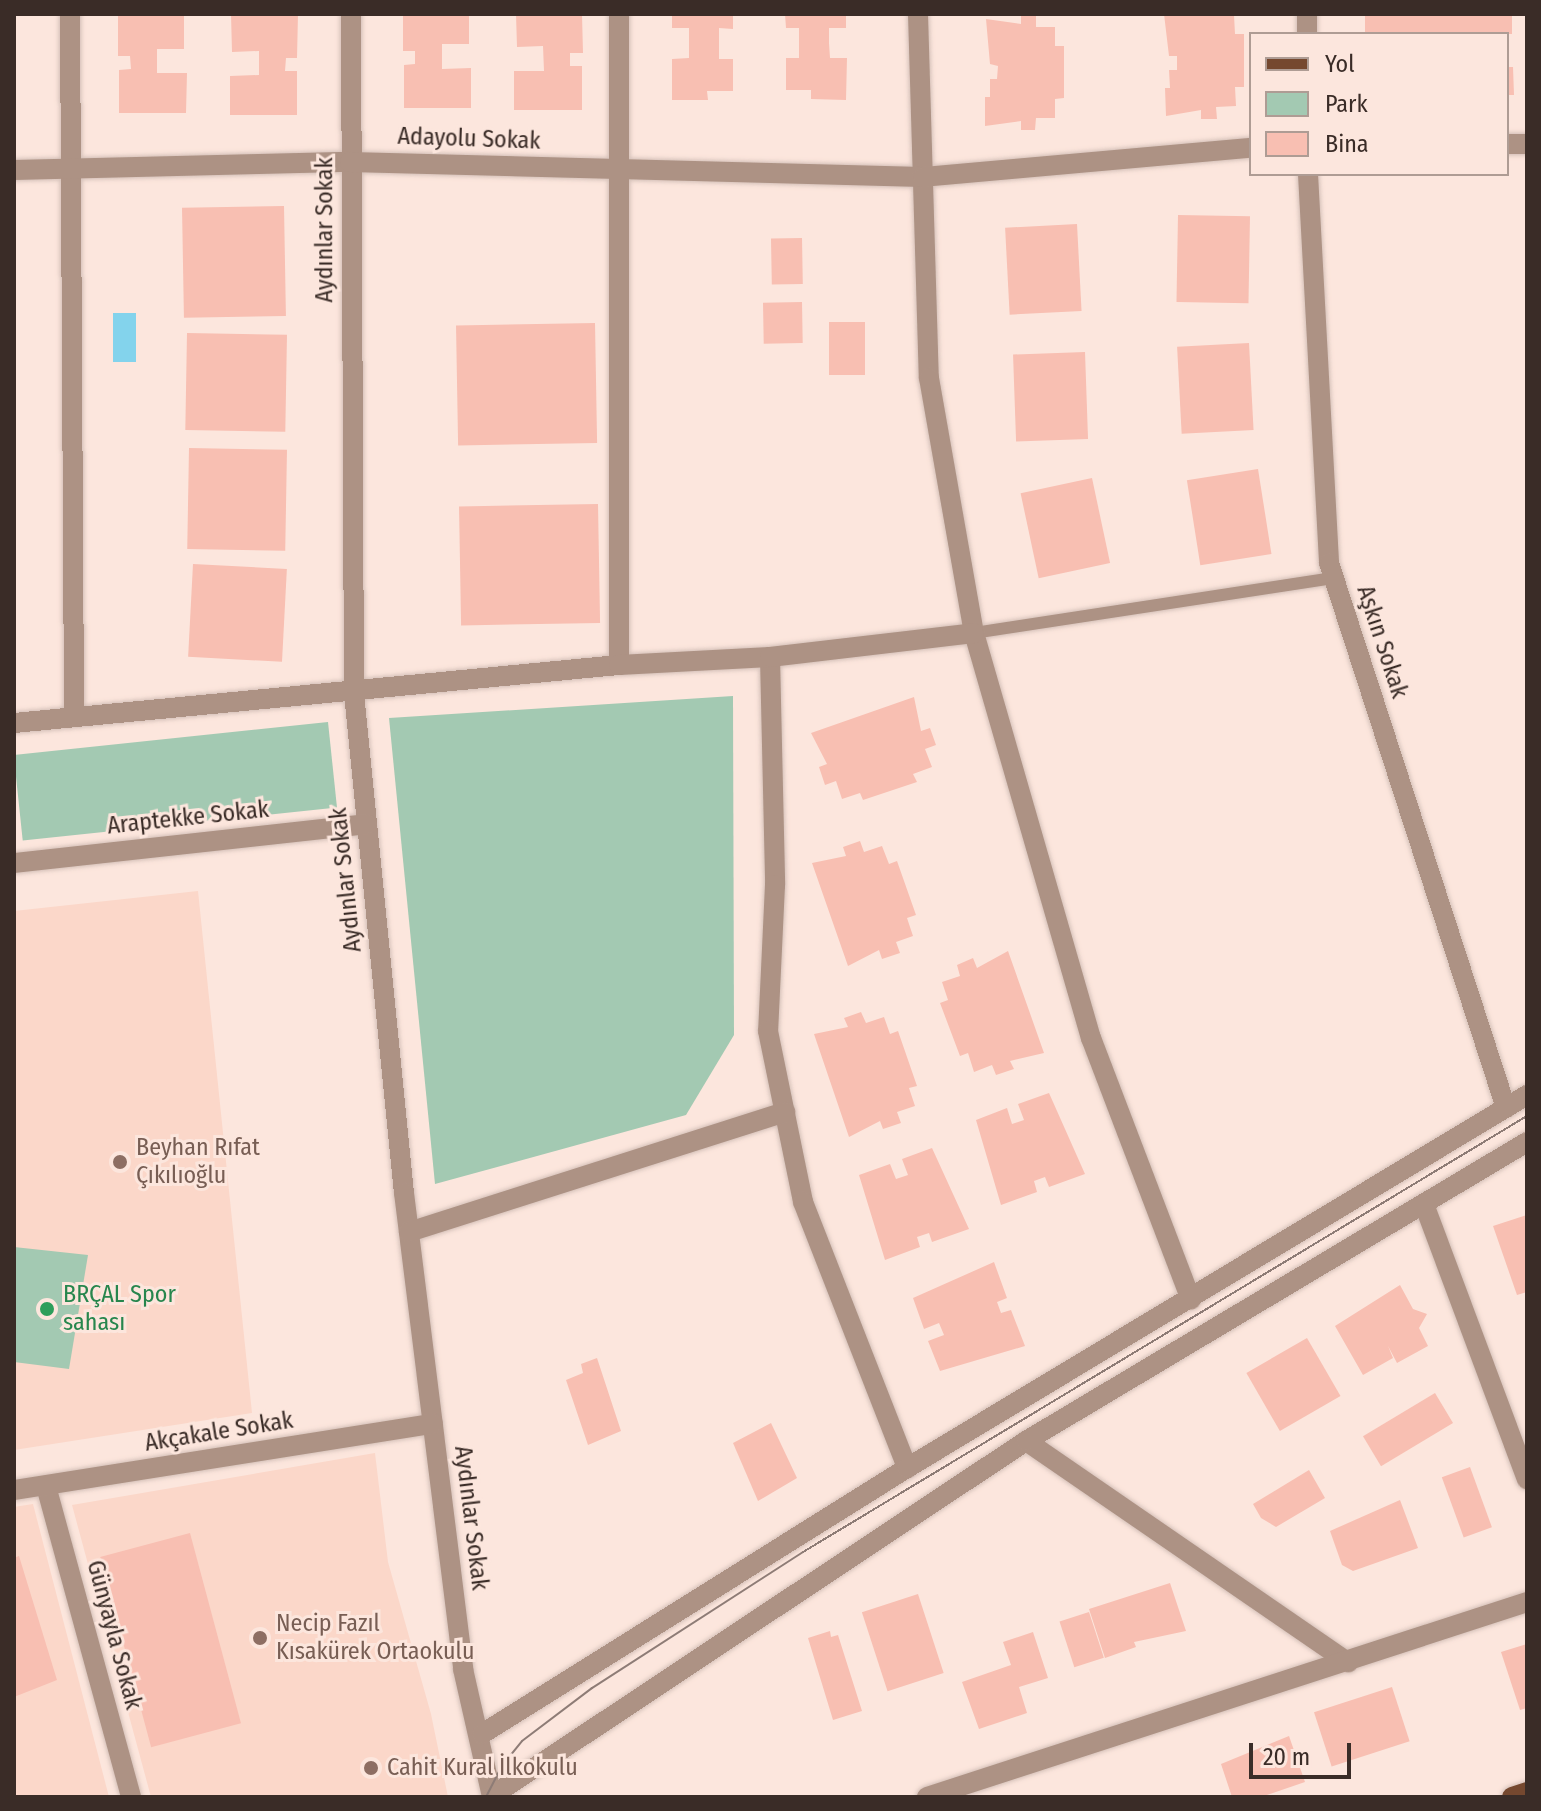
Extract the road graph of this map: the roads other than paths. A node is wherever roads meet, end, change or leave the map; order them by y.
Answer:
1 (70, 14) edge
2 (351, 14) edge
3 (619, 14) edge
4 (918, 14) edge
5 (1249, 148) edge
6 (350, 162) junction
7 (70, 169) junction
8 (617, 169) junction
9 (14, 170) edge
10 (1308, 176) edge
11 (923, 177) junction
12 (1334, 578) junction
13 (974, 633) junction
14 (770, 657) junction
15 (619, 665) junction
16 (354, 693) junction
17 (74, 717) junction
18 (14, 723) edge
19 (367, 824) junction
20 (14, 863) edge
21 (1527, 1095) edge
22 (1506, 1108) junction
23 (785, 1112) junction
24 (1527, 1142) edge
25 (1424, 1204) junction
26 (409, 1232) junction
27 (1191, 1300) junction
28 (433, 1424) junction
29 (1026, 1441) junction
30 (907, 1468) junction
31 (1527, 1479) edge
32 (46, 1486) junction
33 (14, 1490) edge
34 (1527, 1602) edge
35 (1348, 1662) junction
36 (482, 1734) junction
37 (1527, 1792) edge
38 (131, 1797) edge
39 (492, 1797) edge
40 (927, 1797) edge
41 (1512, 1797) edge

1 - 7 street
2 - 6 street, Aydınlar Sokak
3 - 8 street
4 - 11 street
5 - 11 street, Adayolu Sokak
6 - 7 street, Adayolu Sokak
6 - 8 street, Adayolu Sokak
6 - 16 street, Aydınlar Sokak
7 - 9 street, Adayolu Sokak
7 - 17 street
8 - 11 street, Adayolu Sokak
8 - 15 street
10 - 12 street, Aşkın Sokak
11 - 13 street
12 - 13 lane
12 - 22 street, Aşkın Sokak
13 - 14 street
13 - 27 street
14 - 15 street
14 - 23 street
15 - 16 street
16 - 17 street
16 - 19 street, Aydınlar Sokak
17 - 18 street
19 - 20 street, Araptekke Sokak
19 - 26 street, Aydınlar Sokak
21 - 22 street
22 - 27 street
23 - 26 street
23 - 30 street
24 - 25 street
25 - 29 street
25 - 31 street
26 - 28 street, Aydınlar Sokak
27 - 30 street
28 - 32 street, Akçakale Sokak
28 - 36 street, Aydınlar Sokak
29 - 35 street
29 - 39 street
30 - 36 street
32 - 33 street, Akçakale Sokak
32 - 38 street, Günyayla Sokak
34 - 35 street
35 - 40 street
36 - 39 street, Aydınlar Sokak
37 - 41 main road

